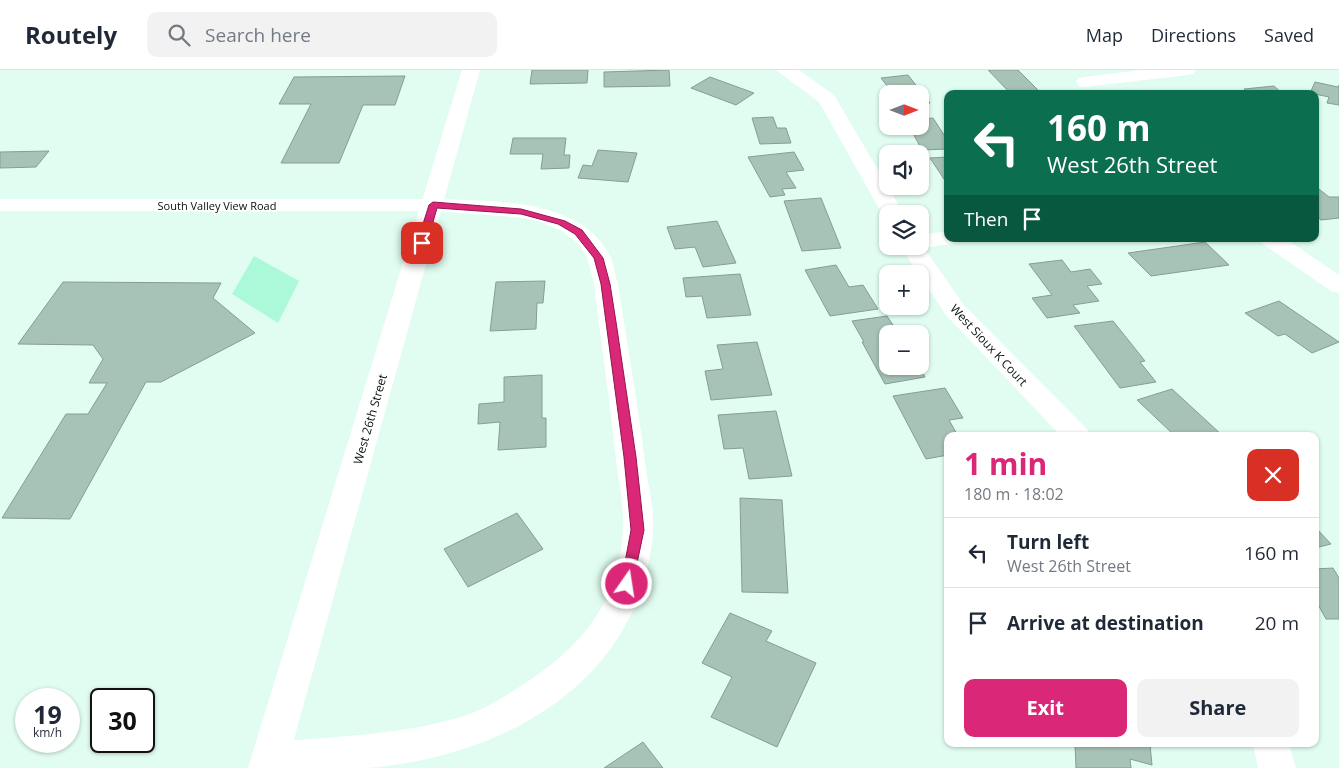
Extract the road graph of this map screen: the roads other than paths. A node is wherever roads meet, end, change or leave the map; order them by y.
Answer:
1 (471, 70) edge
2 (785, 70) edge
3 (1070, 70) edge
4 (1187, 70) edge
5 (1092, 88) edge
6 (0, 205) edge
7 (433, 205) junction
8 (887, 205) edge
9 (944, 239) edge
10 (929, 241) edge
11 (1274, 242) edge
12 (917, 255) edge
13 (1339, 286) edge
14 (1073, 432) edge
15 (1272, 747) edge
16 (269, 764) edge
17 (1277, 768) edge

1 - 7 street, West 26th Street
2 - 8 street
3 - 5 street
4 - 5 street
6 - 7 street, South Valley View Road
7 - 16 street, West 26th Street
7 - 16 street, South Valley View Road
9 - 10 street
11 - 13 street
12 - 14 street, West Sioux K Court
15 - 17 street

